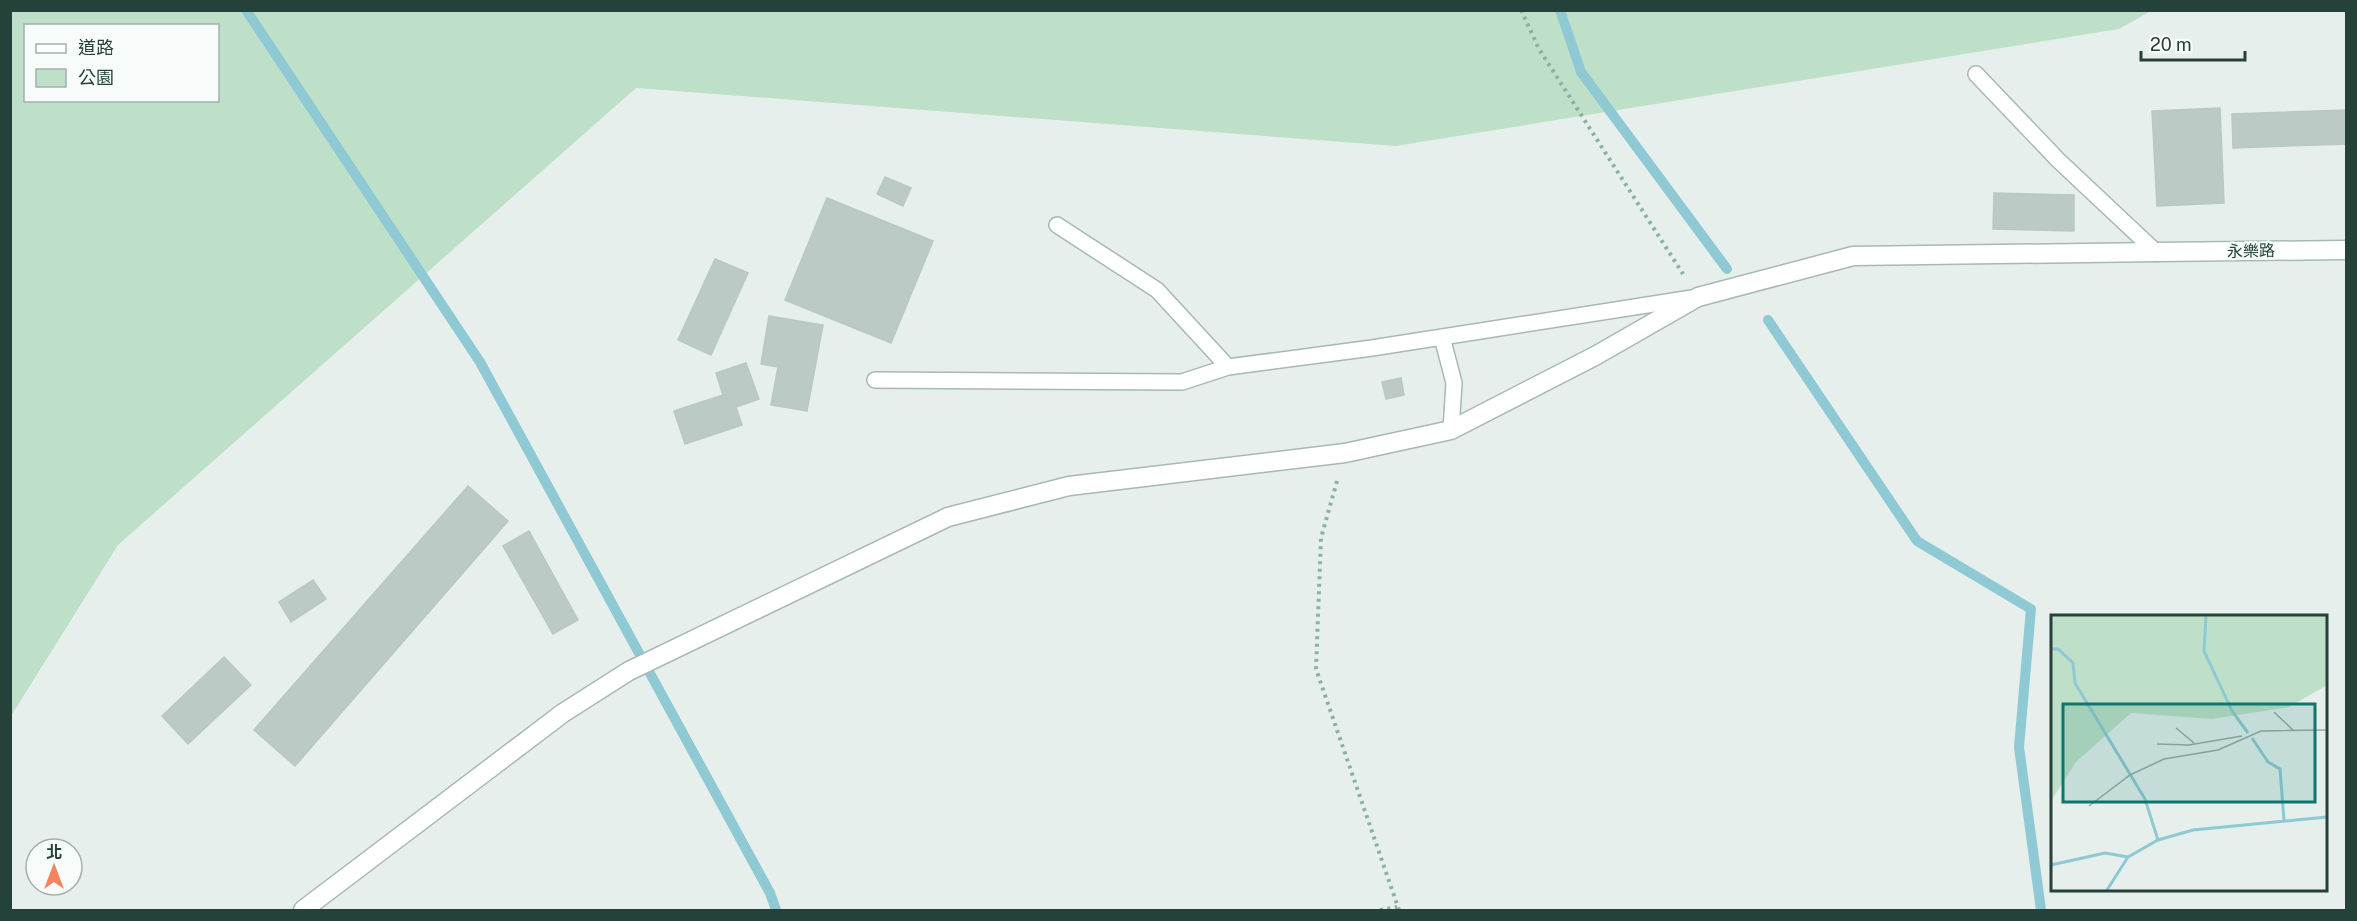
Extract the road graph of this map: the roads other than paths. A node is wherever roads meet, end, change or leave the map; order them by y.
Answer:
1 (1976, 74) dead end
2 (1057, 225) dead end
3 (2346, 250) edge
4 (2156, 252) junction
5 (1698, 297) junction
6 (1442, 337) junction
7 (1228, 367) junction
8 (874, 380) dead end
9 (1451, 430) junction
10 (303, 910) edge

1 - 4 lane
2 - 7 lane
3 - 4 street, 永樂路
4 - 5 street, 永樂路
5 - 6 lane
5 - 9 street, 永樂路
6 - 7 lane
6 - 9 lane
7 - 8 lane
9 - 10 street, 永樂路

